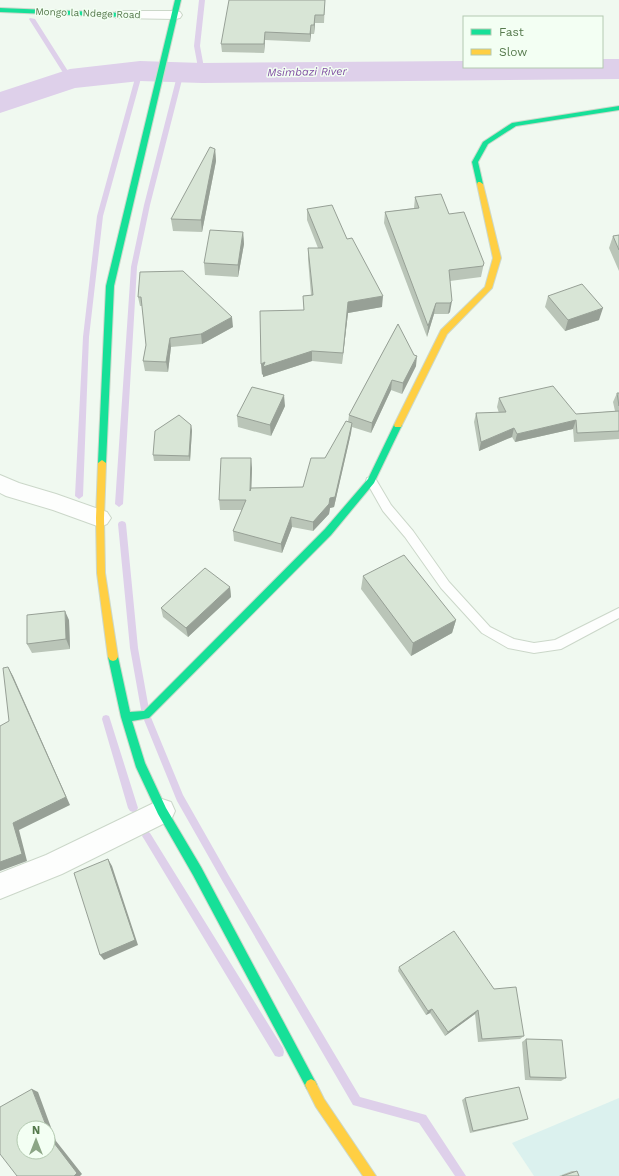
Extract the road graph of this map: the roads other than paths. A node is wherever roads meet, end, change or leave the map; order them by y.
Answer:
1 (178, 0) edge
2 (0, 10) edge
3 (121, 15) joint
4 (175, 15) junction
5 (619, 108) edge
6 (371, 481) junction
7 (0, 483) edge
8 (100, 518) junction
9 (619, 613) edge
10 (126, 718) junction
11 (162, 811) junction
12 (0, 886) edge
13 (370, 1176) edge

1 - 4 main road
2 - 3 main road, Mongo la Ndege Road
3 - 4 street, Mongo la Ndege Road
4 - 8 main road
5 - 6 main road
6 - 9 lane
6 - 10 main road
7 - 8 street
8 - 10 main road
10 - 11 main road
11 - 12 street
11 - 13 main road

